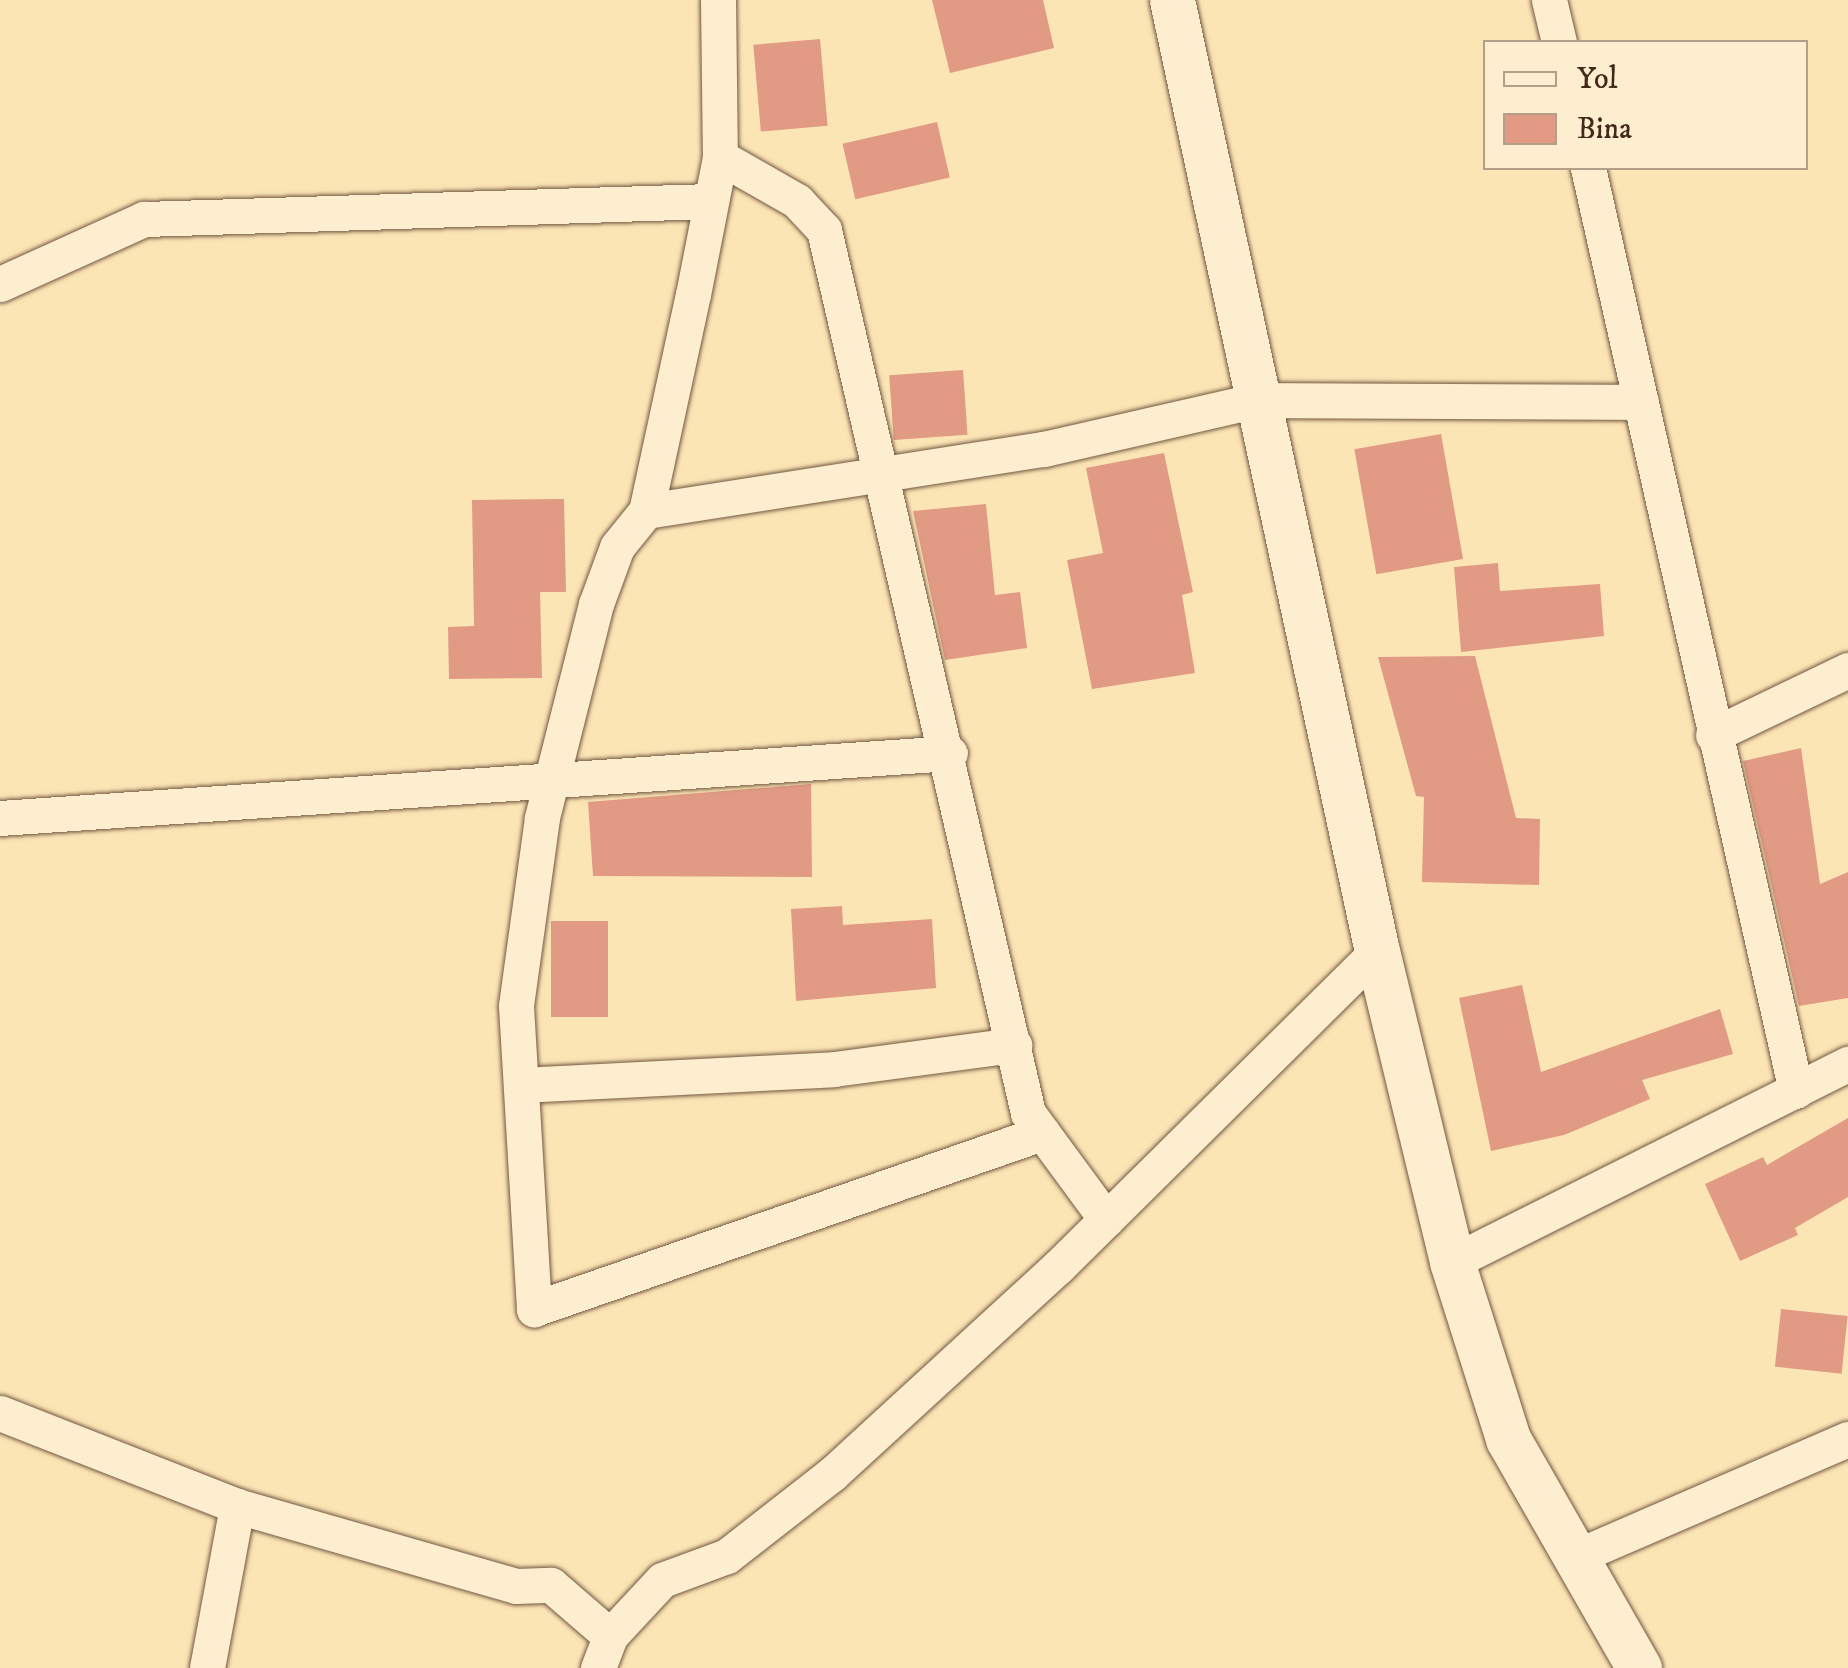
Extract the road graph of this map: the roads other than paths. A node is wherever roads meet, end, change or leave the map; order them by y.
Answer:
1 (718, 0) edge
2 (1172, 0) edge
3 (1549, 0) edge
4 (1559, 40) edge
5 (720, 157) junction
6 (1588, 170) edge
7 (711, 201) junction
8 (0, 284) edge
9 (1258, 400) junction
10 (1641, 402) junction
11 (886, 474) junction
12 (646, 510) junction
13 (1848, 670) edge
14 (1713, 736) junction
15 (950, 753) junction
16 (554, 784) junction
17 (0, 818) edge
18 (1376, 951) junction
19 (1014, 1045) junction
20 (1848, 1064) edge
21 (521, 1085) junction
22 (1796, 1090) junction
23 (1042, 1133) junction
24 (1106, 1219) junction
25 (1452, 1262) junction
26 (0, 1413) edge
27 (1848, 1439) edge
28 (237, 1506) junction
29 (1576, 1557) junction
30 (604, 1652) edge
31 (207, 1668) edge
32 (1639, 1668) edge

1 - 5 street
2 - 9 street
3 - 4 street
5 - 7 street
5 - 11 street
6 - 10 street
7 - 8 street
7 - 12 street
9 - 10 street
9 - 11 street
9 - 18 street
10 - 14 street
11 - 12 street
11 - 15 street
12 - 16 street
13 - 14 street
14 - 22 street
15 - 16 street
15 - 19 street
16 - 17 street
16 - 21 street
18 - 24 street
18 - 25 street
19 - 21 street
19 - 23 street
20 - 22 street
21 - 23 street
22 - 25 street
23 - 24 street
24 - 30 street
25 - 29 street
26 - 28 street
27 - 29 street
28 - 30 street
28 - 31 street
29 - 32 street

